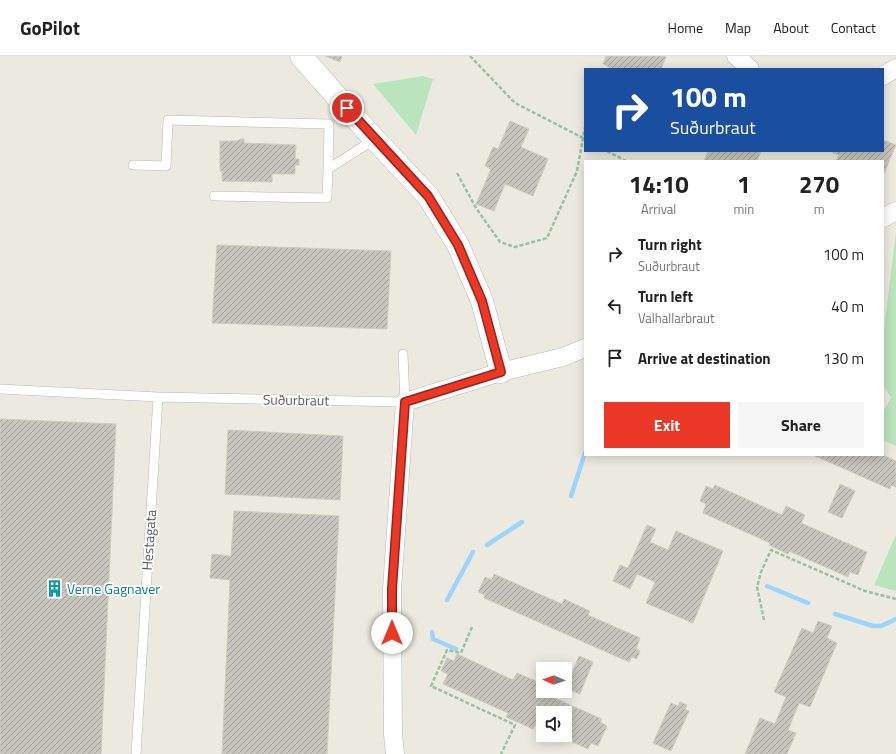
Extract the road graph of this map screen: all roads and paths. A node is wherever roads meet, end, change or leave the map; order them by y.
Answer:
1 (302, 56) edge
2 (470, 56) edge
3 (736, 56) edge
4 (749, 68) edge
5 (896, 68) edge
6 (884, 75) edge
7 (375, 139) junction
8 (584, 139) edge
9 (609, 152) edge
10 (624, 160) edge
11 (133, 165) dead end
12 (328, 169) junction
13 (457, 174) dead end
14 (214, 196) dead end
15 (896, 210) edge
16 (884, 217) edge
17 (584, 348) edge
18 (403, 354) dead end
19 (501, 372) junction
20 (0, 388) edge
21 (158, 397) junction
22 (405, 402) junction
23 (896, 599) edge
24 (764, 620) dead end
25 (472, 626) dead end
26 (136, 754) edge
27 (395, 754) edge
28 (501, 754) edge

1 - 7 street
2 - 8 path
3 - 4 street
5 - 6 street
7 - 12 lane
7 - 19 street
8 - 13 path
9 - 10 path
11 - 12 lane
12 - 14 lane
15 - 16 street
17 - 19 street, Suðurbraut
18 - 22 lane
19 - 22 street, Suðurbraut
20 - 21 lane, Suðurbraut
21 - 22 lane, Suðurbraut
21 - 26 lane, Hestagata
22 - 27 street
23 - 24 path
25 - 28 path

